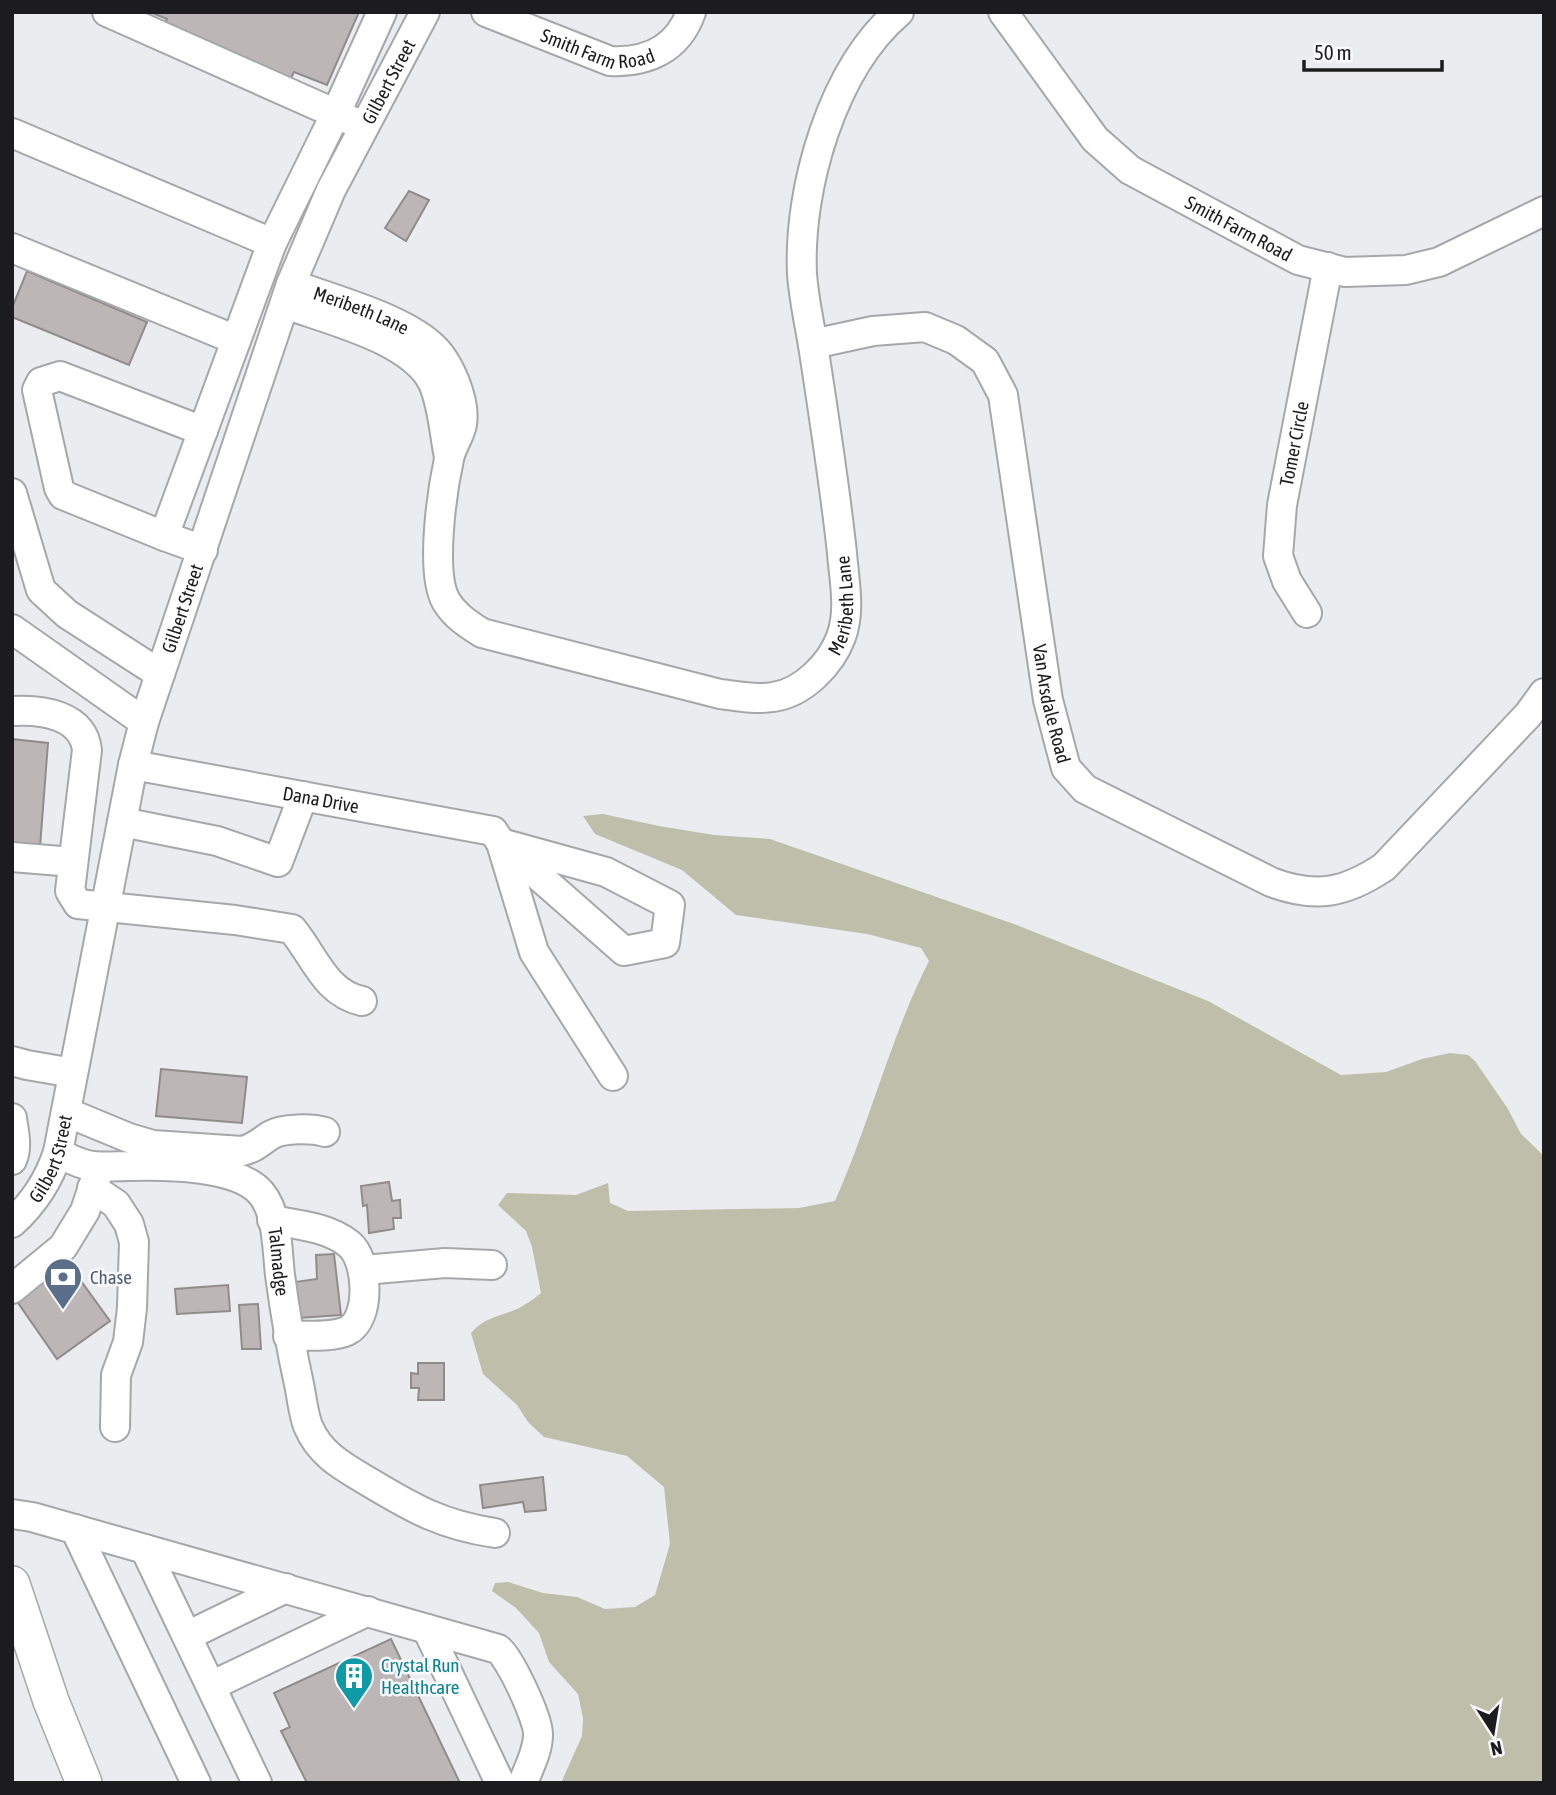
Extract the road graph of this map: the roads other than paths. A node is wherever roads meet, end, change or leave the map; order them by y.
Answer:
1 (107, 12) edge
2 (382, 12) edge
3 (425, 12) edge
4 (486, 12) edge
5 (691, 12) edge
6 (898, 12) edge
7 (1003, 12) edge
8 (335, 113) junction
9 (364, 126) junction
10 (15, 142) edge
11 (1544, 211) edge
12 (272, 243) junction
13 (12, 248) edge
14 (1328, 267) junction
15 (288, 294) junction
16 (236, 341) junction
17 (813, 344) junction
18 (203, 431) junction
19 (12, 494) edge
20 (164, 536) junction
21 (203, 550) junction
22 (12, 568) edge
23 (41, 590) junction
24 (1307, 613) dead end
25 (12, 629) edge
26 (160, 674) junction
27 (1544, 693) edge
28 (12, 711) edge
29 (144, 722) junction
30 (133, 765) junction
31 (303, 796) junction
32 (121, 822) junction
33 (501, 843) junction
34 (12, 857) edge
35 (73, 862) junction
36 (105, 908) junction
37 (362, 1001) dead end
38 (12, 1060) edge
39 (73, 1073) junction
40 (613, 1076) dead end
41 (66, 1112) junction
42 (12, 1118) edge
43 (325, 1132) dead end
44 (58, 1152) junction
45 (12, 1160) edge
46 (96, 1177) junction
47 (272, 1220) junction
48 (12, 1223) edge
49 (492, 1265) dead end
50 (364, 1270) junction
51 (12, 1289) edge
52 (288, 1336) junction
53 (114, 1427) dead end
54 (12, 1514) edge
55 (75, 1529) junction
56 (495, 1533) dead end
57 (145, 1549) junction
58 (12, 1584) edge
59 (286, 1588) junction
60 (369, 1611) junction
61 (427, 1629) junction
62 (187, 1636) junction
63 (211, 1686) junction
64 (84, 1783) edge
65 (196, 1783) edge
66 (257, 1783) edge
67 (500, 1783) edge
68 (523, 1783) edge

1 - 8 street
2 - 8 street
3 - 9 street, Gilbert Street
4 - 5 street, Smith Farm Road
6 - 17 street, Meribeth Lane
7 - 14 street, Smith Farm Road
8 - 9 street
8 - 12 street
9 - 15 street, Gilbert Street
10 - 12 street
11 - 14 street, Smith Farm Road
12 - 16 street
13 - 16 street
14 - 24 street, Tomer Circle
15 - 17 street, Meribeth Lane
15 - 21 street, Gilbert Street
16 - 18 street
17 - 27 street, Van Arsdale Road
18 - 20 street
18 - 20 street
19 - 23 street
20 - 21 street
21 - 26 street, Gilbert Street
22 - 23 street
23 - 26 street
25 - 29 street
26 - 29 street, Gilbert Street
28 - 35 street
29 - 30 street, Gilbert Street
30 - 31 street, Dana Drive
30 - 32 street, Gilbert Street
31 - 32 street
31 - 33 street, Dana Drive
32 - 36 street, Gilbert Street
33 - 33 street
33 - 40 street
34 - 35 street
35 - 36 street
36 - 37 street
36 - 39 street, Gilbert Street
38 - 39 street
39 - 41 street, Gilbert Street
41 - 43 street
41 - 44 street, Gilbert Street
42 - 45 street
44 - 46 street, Talmadge
44 - 48 street, Gilbert Street
46 - 47 street, Talmadge
46 - 51 street
46 - 53 street
47 - 50 street
47 - 52 street, Talmadge
49 - 50 street
50 - 52 street
52 - 56 street, Talmadge
54 - 55 street
55 - 57 street
55 - 65 street
57 - 59 street
57 - 62 street
58 - 64 main road
59 - 60 street
59 - 62 street
60 - 61 street
60 - 63 street
61 - 67 street
61 - 68 street
62 - 63 street
63 - 66 street

